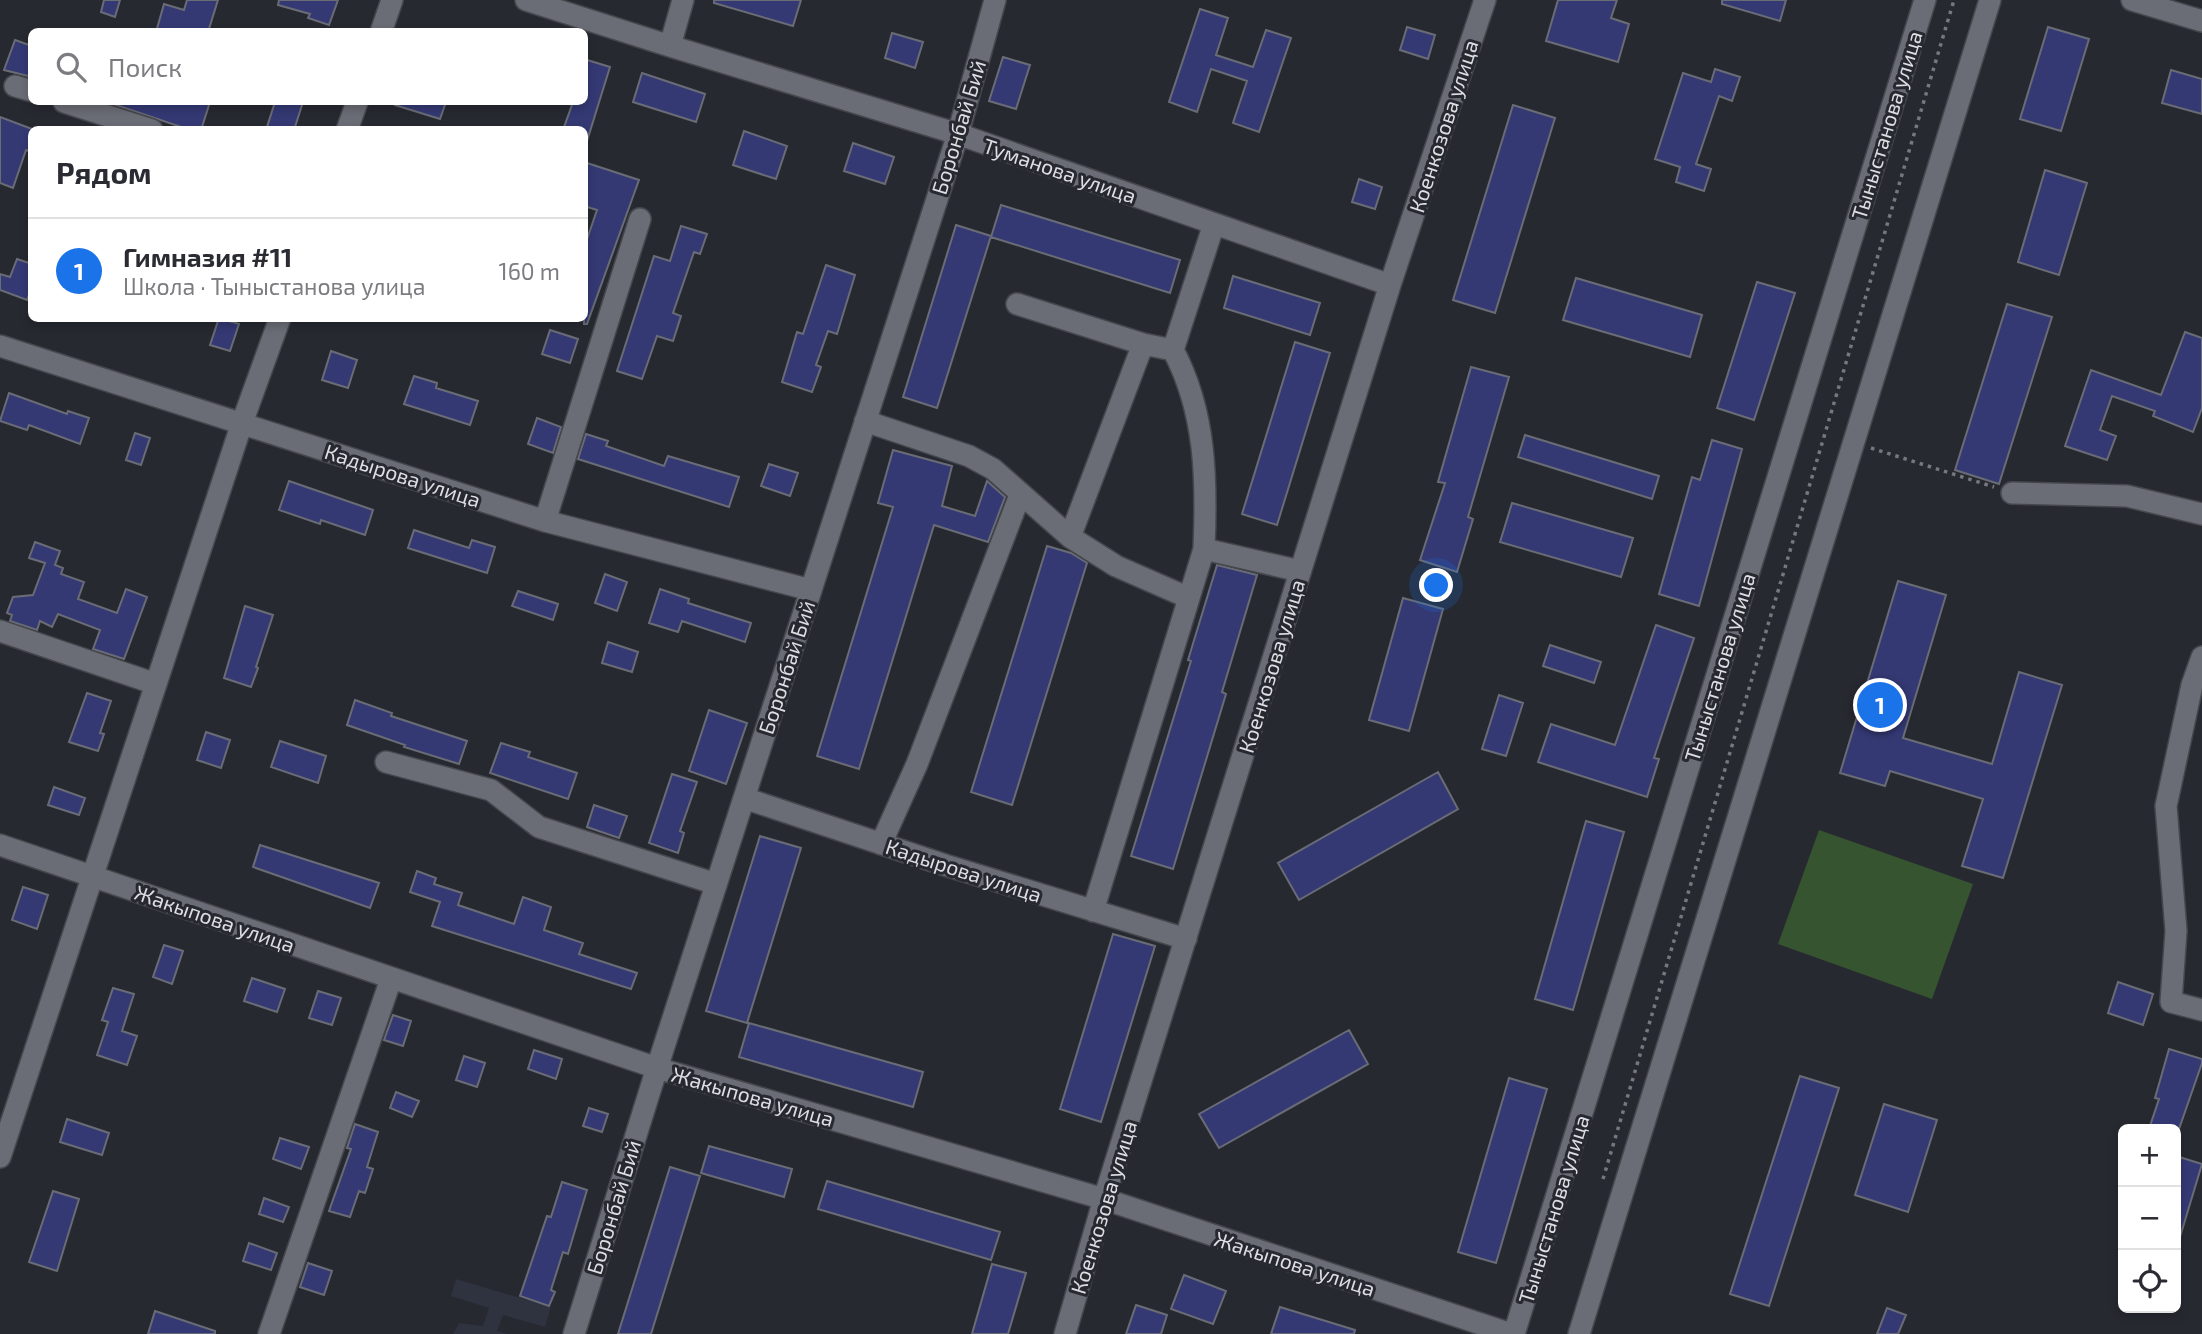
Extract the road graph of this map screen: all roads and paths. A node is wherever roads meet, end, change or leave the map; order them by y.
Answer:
1 (392, 0) edge
2 (526, 0) edge
3 (683, 0) edge
4 (995, 0) edge
5 (1485, 0) edge
6 (1925, 0) edge
7 (1954, 0) edge
8 (1990, 0) edge
9 (2132, 0) edge
10 (2202, 21) edge
11 (382, 28) edge
12 (670, 47) junction
13 (73, 105) edge
14 (356, 105) edge
15 (139, 126) edge
16 (348, 126) edge
17 (958, 134) junction
18 (640, 219) dead end
19 (1214, 224) junction
20 (1390, 285) junction
21 (1017, 304) dead end
22 (279, 322) edge
23 (1143, 344) junction
24 (0, 346) edge
25 (1173, 350) junction
26 (865, 421) junction
27 (242, 423) junction
28 (1854, 442) junction
29 (2012, 494) joint
30 (1020, 495) junction
31 (2202, 514) edge
32 (545, 521) junction
33 (1070, 537) junction
34 (1204, 549) junction
35 (1300, 571) junction
36 (811, 590) junction
37 (1189, 598) junction
38 (0, 631) edge
39 (2202, 657) edge
40 (156, 684) junction
41 (386, 762) dead end
42 (744, 798) junction
43 (881, 844) junction
44 (0, 845) edge
45 (93, 876) junction
46 (716, 884) junction
47 (1093, 911) junction
48 (1186, 939) junction
49 (391, 979) junction
50 (2202, 1010) edge
51 (657, 1068) junction
52 (0, 1157) edge
53 (1601, 1187) dead end
54 (1104, 1199) junction
55 (269, 1334) edge
56 (574, 1334) edge
57 (1065, 1334) edge
58 (1512, 1334) edge
59 (1579, 1334) edge

1 - 11 street
2 - 12 street, Туманова улица
3 - 12 street
4 - 17 street, Боронбай Бий
5 - 20 street, Коенкозова улица
6 - 58 street, Тыныстанова улица
7 - 53 path
8 - 28 street
9 - 10 street
12 - 17 street, Туманова улица
13 - 15 street
14 - 16 street
17 - 19 street, Туманова улица
17 - 26 street, Боронбай Бий
18 - 32 street
19 - 20 street, Туманова улица
19 - 25 street
20 - 35 street, Коенкозова улица
21 - 23 street
22 - 27 street
23 - 25 street
23 - 33 street
24 - 27 street, Кадырова улица
25 - 34 street
26 - 30 street
26 - 36 street, Боронбай Бий
27 - 32 street, Кадырова улица
27 - 40 street
28 - 29 path
28 - 59 street
29 - 31 street
30 - 33 street
30 - 43 street
32 - 36 street, Кадырова улица
33 - 37 street
34 - 35 street
34 - 37 street
35 - 48 street, Коенкозова улица
36 - 42 street, Боронбай Бий
37 - 47 street
38 - 40 street
39 - 50 street
40 - 45 street
41 - 46 street
42 - 43 street, Кадырова улица
42 - 46 street, Боронбай Бий
43 - 47 street, Кадырова улица
44 - 45 street, Жакыпова улица
45 - 49 street, Жакыпова улица
45 - 52 street
46 - 51 street, Боронбай Бий
47 - 48 street, Кадырова улица
48 - 54 street, Коенкозова улица
49 - 51 street, Жакыпова улица
49 - 55 street
51 - 54 street, Жакыпова улица
51 - 56 street, Боронбай Бий
54 - 57 street, Коенкозова улица
54 - 58 street, Жакыпова улица

